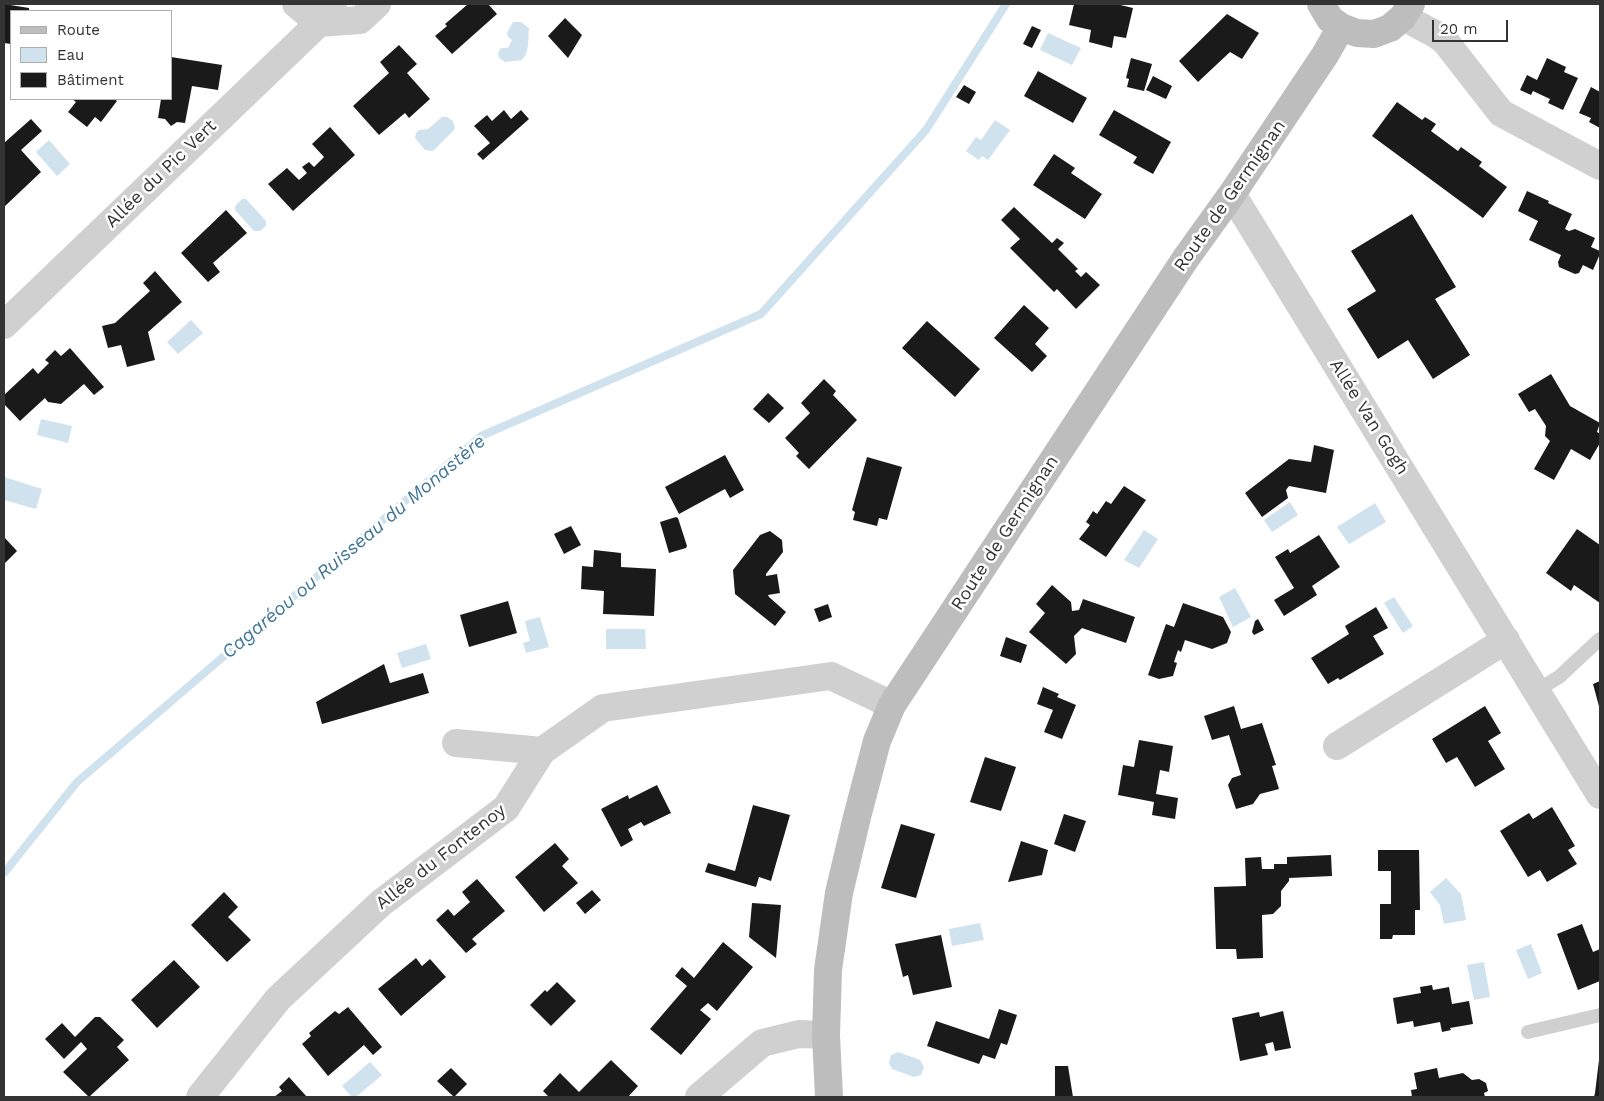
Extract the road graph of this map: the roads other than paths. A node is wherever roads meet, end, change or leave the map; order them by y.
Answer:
1 (296, 4) edge
2 (377, 4) edge
3 (1321, 4) edge
4 (1407, 10) edge
5 (326, 13) edge
6 (1341, 27) junction
7 (1600, 166) edge
8 (1232, 194) junction
9 (4, 325) edge
10 (1600, 639) edge
11 (1506, 640) junction
12 (1536, 691) junction
13 (892, 705) junction
14 (456, 743) dead end
15 (1338, 746) dead end
16 (542, 751) junction
17 (1600, 795) edge
18 (1600, 1015) edge
19 (1528, 1032) dead end
20 (826, 1035) junction
21 (200, 1097) edge
22 (699, 1097) edge
23 (829, 1097) edge

1 - 5 street
2 - 5 street
3 - 6 street
4 - 6 street
4 - 7 street
5 - 9 street, Allée du Pic Vert
6 - 8 street, Route de Germignan
8 - 11 street, Allée Van Gogh
8 - 13 street, Route de Germignan
10 - 12 lane
11 - 12 street, Allée Van Gogh
11 - 15 street
12 - 17 street, Allée Van Gogh
13 - 16 street, Allée du Fontenoy
13 - 20 street, Route de Germignan
14 - 16 street
16 - 21 street, Allée du Fontenoy
18 - 19 lane
20 - 22 street
20 - 23 street, Route de Germignan

